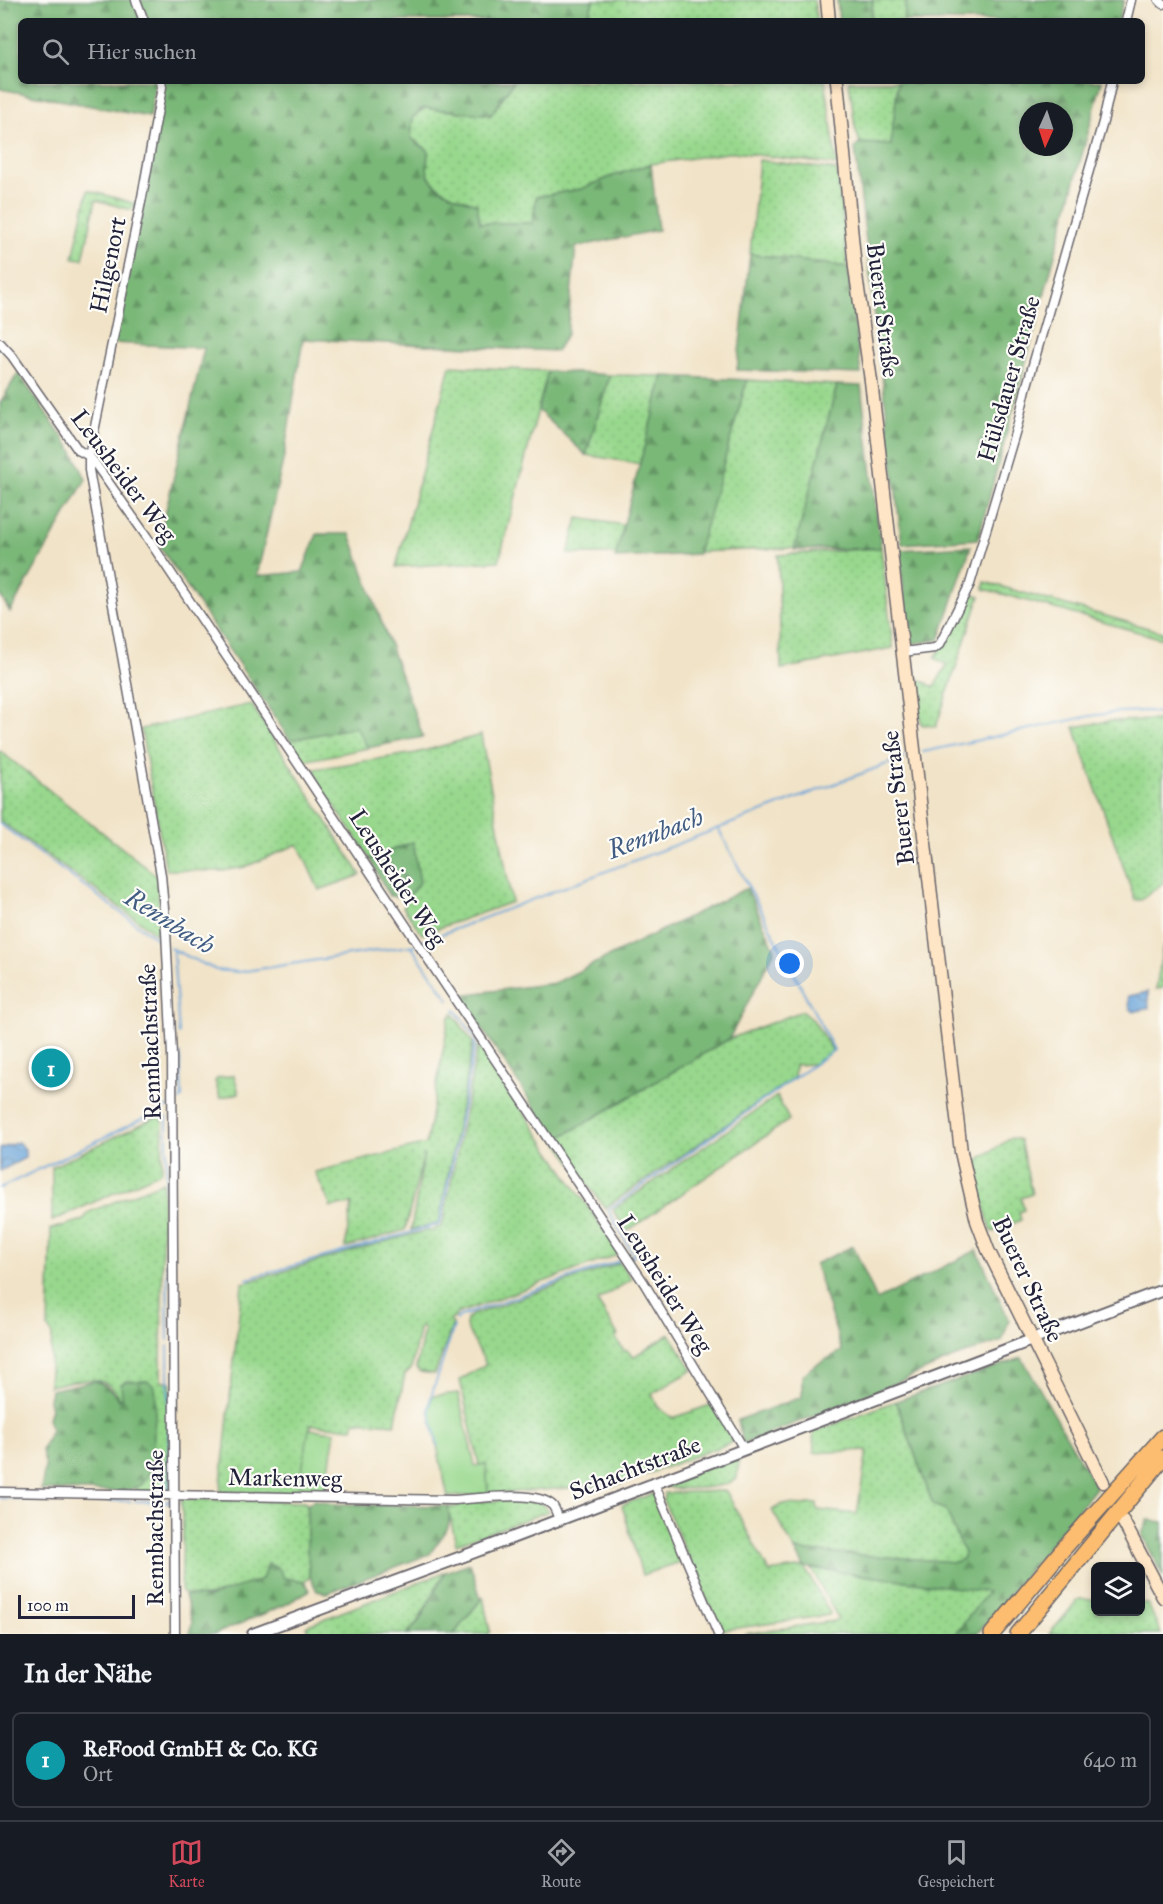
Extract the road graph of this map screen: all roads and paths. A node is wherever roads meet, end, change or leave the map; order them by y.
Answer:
1 (136, 0) edge
2 (827, 0) edge
3 (1131, 0) edge
4 (1159, 0) edge
5 (1163, 4) edge
6 (143, 18) edge
7 (829, 18) edge
8 (1127, 18) edge
9 (162, 84) edge
10 (837, 84) edge
11 (1111, 84) edge
12 (0, 343) edge
13 (89, 456) junction
14 (903, 652) junction
15 (1163, 1290) edge
16 (1033, 1339) junction
17 (1163, 1437) edge
18 (744, 1449) junction
19 (1163, 1458) edge
20 (1103, 1482) dead end
21 (654, 1483) junction
22 (0, 1492) edge
23 (175, 1496) junction
24 (559, 1519) junction
25 (1123, 1521) dead end
26 (1163, 1597) edge
27 (175, 1634) edge
28 (253, 1634) edge
29 (718, 1634) edge
30 (992, 1634) edge
31 (1018, 1634) edge

1 - 6 street
2 - 7 main road
3 - 8 street
4 - 5 street
9 - 13 street, Hilgenort
10 - 14 main road, Buerer Straße
11 - 14 street, Hülsdauer Straße
12 - 13 street, Leusheider Weg
13 - 18 street, Leusheider Weg
13 - 23 street, Rennbachstraße
14 - 16 main road, Buerer Straße
15 - 16 street, Schachtstraße
16 - 18 street, Schachtstraße
16 - 20 main road, Buerer Straße
17 - 30 highway
18 - 21 street, Schachtstraße
19 - 31 highway
21 - 24 street, Schachtstraße
21 - 29 street
22 - 23 street, Markenweg
23 - 24 street, Markenweg
23 - 27 street, Rennbachstraße
24 - 28 street, Schachtstraße
25 - 26 main road

